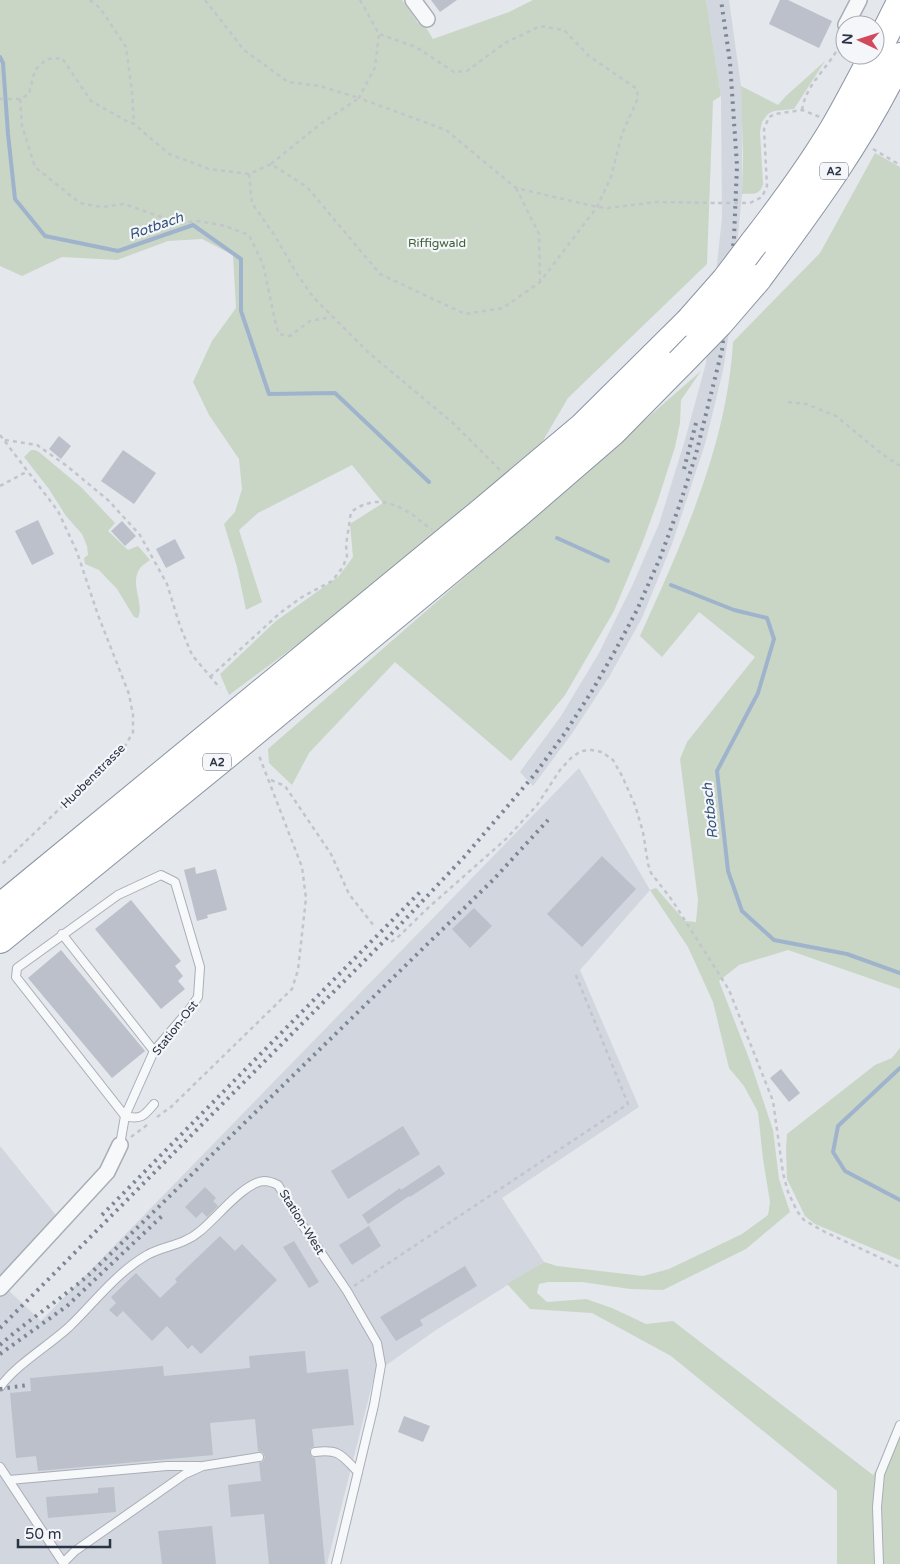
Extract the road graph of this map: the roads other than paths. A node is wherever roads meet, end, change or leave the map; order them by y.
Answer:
1 (413, 0) edge
2 (859, 0) edge
3 (900, 4) edge
4 (851, 15) edge
5 (427, 19) dead end
6 (885, 34) edge
7 (900, 57) edge
8 (869, 65) edge
9 (590, 435) junction
10 (401, 595) junction
11 (0, 908) edge
12 (62, 934) junction
13 (0, 939) edge
14 (154, 1051) junction
15 (154, 1104) dead end
16 (126, 1116) junction
17 (120, 1145) joint
18 (0, 1288) edge
19 (0, 1387) edge
20 (900, 1425) edge
21 (315, 1452) dead end
22 (259, 1457) dead end
23 (203, 1466) junction
24 (0, 1467) edge
25 (358, 1472) junction
26 (9, 1480) junction
27 (64, 1563) edge
28 (336, 1564) edge
29 (879, 1564) edge

1 - 5 street
2 - 4 street
3 - 6 highway, A2
7 - 9 highway, A2, bridge
8 - 9 highway, A2, bridge
9 - 10 highway, A2
10 - 11 highway, A2
10 - 13 highway, A2
12 - 14 lane
12 - 14 lane, Station-Ost
12 - 16 lane
14 - 16 lane, Station-Ost
15 - 16 lane
16 - 17 lane, Station-Ost
17 - 18 street, Station-Ost
19 - 25 lane, Station-West
20 - 29 lane
21 - 25 lane
22 - 23 lane
23 - 26 lane
23 - 27 lane
24 - 26 lane
25 - 28 lane, Station-West
26 - 27 lane

